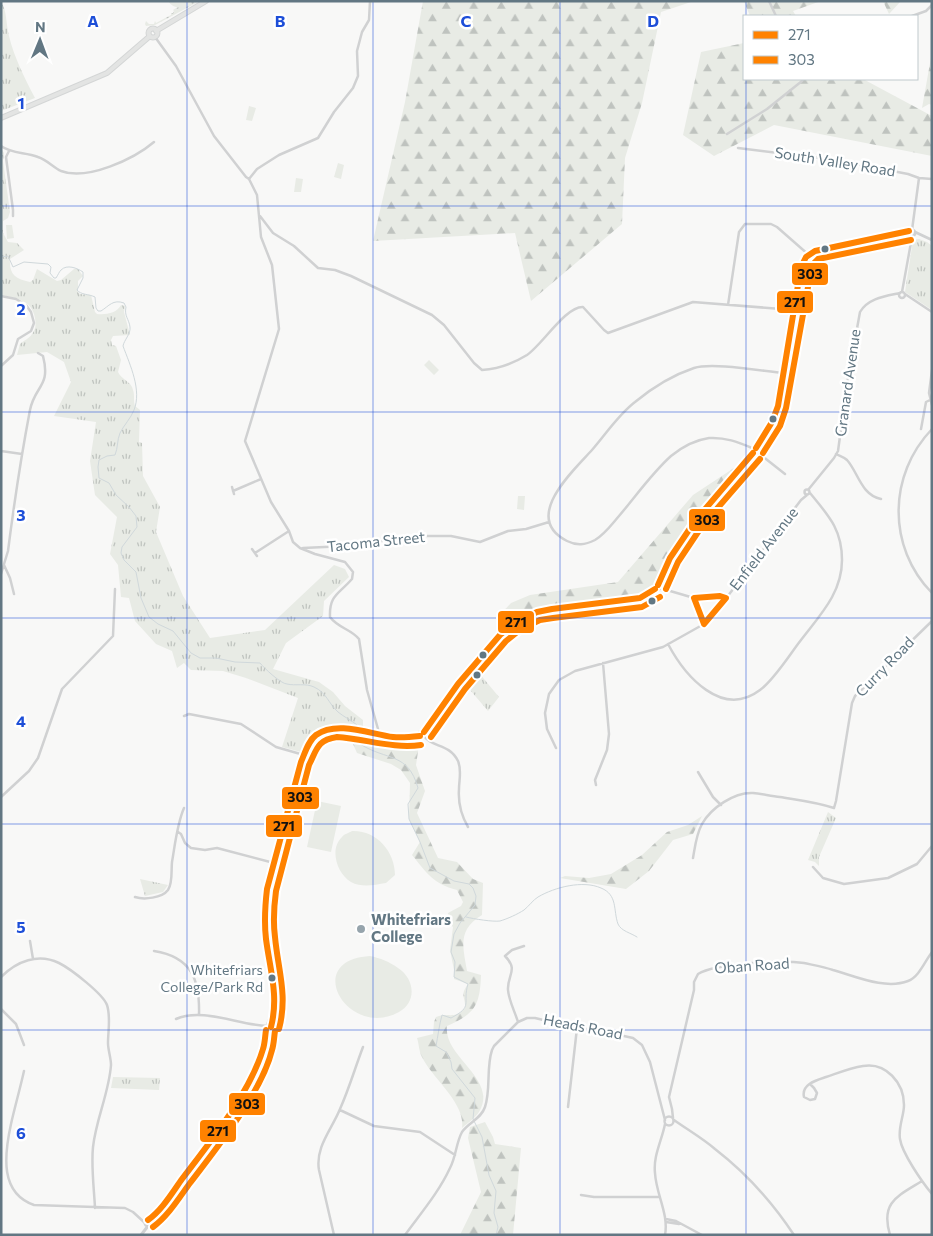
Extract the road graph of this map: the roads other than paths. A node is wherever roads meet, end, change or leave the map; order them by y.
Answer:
1 (206, 1) edge
2 (370, 1) edge
3 (769, 1) edge
4 (932, 5) edge
5 (776, 15) edge
6 (915, 15) edge
7 (156, 31) junction
8 (150, 36) junction
9 (155, 37) junction
10 (802, 80) edge
11 (1, 118) edge
12 (727, 134) dead end
13 (154, 142) dead end
14 (1, 146) edge
15 (738, 148) dead end
16 (9, 151) junction
17 (919, 178) junction
18 (249, 179) junction
19 (932, 179) edge
20 (13, 216) dead end
21 (260, 216) junction
22 (912, 233) junction
23 (932, 240) edge
24 (809, 256) junction
25 (903, 294) junction
26 (1, 296) edge
27 (728, 305) junction
28 (794, 310) junction
29 (932, 312) edge
30 (38, 353) dead end
31 (1, 366) edge
32 (932, 370) edge
33 (784, 373) junction
34 (930, 400) junction
35 (932, 405) edge
36 (921, 429) dead end
37 (932, 429) edge
38 (754, 450) junction
39 (1, 451) edge
40 (22, 454) junction
41 (836, 454) junction
42 (785, 474) dead end
43 (262, 479) junction
44 (232, 487) dead end
45 (808, 493) junction
46 (881, 499) dead end
47 (549, 522) junction
48 (289, 531) junction
49 (300, 548) junction
50 (318, 548) junction
51 (252, 549) dead end
52 (315, 554) junction
53 (4, 565) junction
54 (1, 574) edge
55 (659, 586) junction
56 (114, 589) dead end
57 (932, 593) edge
58 (14, 594) dead end
59 (694, 598) junction
60 (725, 600) junction
61 (932, 621) edge
62 (704, 624) junction
63 (668, 644) junction
64 (603, 663) junction
65 (184, 716) dead end
66 (378, 735) junction
67 (423, 735) junction
68 (556, 748) dead end
69 (304, 755) junction
70 (698, 772) dead end
71 (596, 785) dead end
72 (1, 797) edge
73 (721, 805) junction
74 (184, 808) dead end
75 (468, 827) dead end
76 (178, 832) junction
77 (932, 846) edge
78 (693, 858) dead end
79 (274, 863) junction
80 (813, 867) dead end
81 (135, 897) dead end
82 (30, 941) dead end
83 (524, 946) dead end
84 (154, 952) dead end
85 (932, 952) edge
86 (33, 959) junction
87 (1, 977) edge
88 (1, 1009) edge
89 (199, 1015) junction
90 (176, 1019) dead end
91 (518, 1022) junction
92 (268, 1028) junction
93 (577, 1028) junction
94 (24, 1045) dead end
95 (363, 1047) dead end
96 (24, 1071) dead end
97 (810, 1084) junction
98 (568, 1107) dead end
99 (340, 1110) junction
100 (663, 1115) junction
101 (671, 1119) junction
102 (666, 1123) junction
103 (455, 1156) junction
104 (3, 1173) dead end
105 (4, 1180) dead end
106 (922, 1181) junction
107 (932, 1194) edge
108 (581, 1195) dead end
109 (659, 1196) junction
110 (95, 1208) junction
111 (666, 1221) junction
112 (147, 1223) junction
113 (142, 1234) edge
114 (334, 1235) edge
115 (405, 1235) edge
116 (665, 1235) edge
117 (702, 1235) edge
118 (794, 1235) edge
119 (890, 1235) edge

1 - 7 main road
2 - 18 street
3 - 5 street
4 - 6 street
7 - 8 main road
7 - 9 main road
8 - 9 main road
8 - 11 main road
9 - 18 street
10 - 12 street
13 - 16 street
14 - 16 street
15 - 17 street, South Valley Road
16 - 20 street
17 - 19 street, South Valley Road
17 - 22 street
18 - 21 street
21 - 27 street
21 - 43 street
22 - 23 street
22 - 24 street
22 - 25 street
24 - 27 street
24 - 28 street
25 - 29 street
25 - 41 street, Granard Avenue
26 - 31 street
27 - 28 street
28 - 33 street
30 - 40 street
32 - 34 street
33 - 38 street
33 - 47 street
34 - 35 street
34 - 36 street
37 - 57 street
38 - 42 street
38 - 47 street
38 - 55 street
39 - 40 street
40 - 53 street
41 - 45 street, Granard Avenue
41 - 46 street
43 - 44 street
43 - 48 street
45 - 60 street, Enfield Avenue
45 - 63 street
47 - 50 street, Tacoma Street
48 - 49 street
48 - 51 street
49 - 50 street, Tacoma Street
49 - 52 street
50 - 52 street, Tacoma Street
52 - 66 street
53 - 54 street
53 - 58 street
55 - 59 street, Enfield Avenue
55 - 67 street
56 - 72 street
59 - 60 street, Enfield Avenue
59 - 62 street
60 - 62 street, Enfield Avenue
61 - 73 street, Curry Road
62 - 63 street, Enfield Avenue
63 - 64 street, Enfield Avenue
64 - 68 street, Enfield Avenue
64 - 71 street
65 - 69 street
66 - 67 street
66 - 69 street
67 - 75 street
69 - 79 street
70 - 73 street
73 - 78 street
74 - 76 street
76 - 79 street
76 - 81 street
77 - 80 street
79 - 92 street
82 - 86 street
83 - 91 street
84 - 89 street
85 - 101 street, Oban Road
86 - 87 street
86 - 110 street
88 - 94 street
89 - 90 street
89 - 92 street
91 - 93 street, Heads Road
91 - 103 street
92 - 112 street
93 - 98 street
93 - 100 street, Heads Road
95 - 99 street
96 - 104 street
97 - 97 street
97 - 106 street
99 - 103 street
99 - 114 street
100 - 101 street
100 - 102 street, Heads Road
101 - 102 street
101 - 102 street, Oban Road
101 - 118 street
102 - 109 street, Oban Road
103 - 115 street
105 - 110 street
106 - 107 street
106 - 119 street
108 - 109 street
109 - 111 street
110 - 112 street
111 - 116 street
111 - 117 street
112 - 113 street

